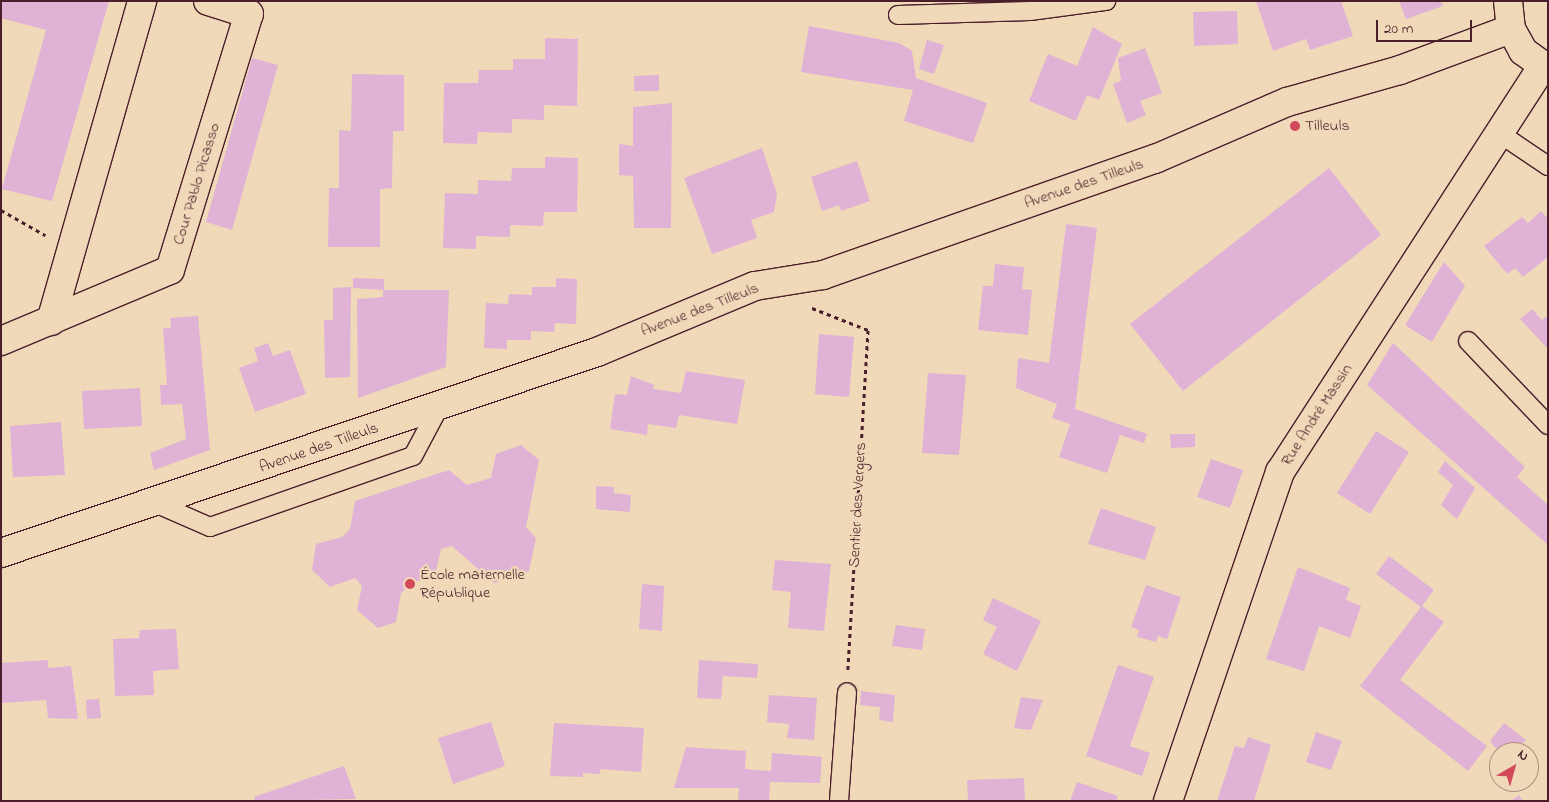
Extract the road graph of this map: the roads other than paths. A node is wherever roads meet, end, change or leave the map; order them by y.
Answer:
1 (142, 1) edge
2 (208, 1) edge
3 (1106, 1) edge
4 (1508, 1) edge
5 (898, 15) dead end
6 (1511, 30) junction
7 (1545, 68) edge
8 (1499, 133) junction
9 (1548, 166) edge
10 (51, 320) junction
11 (1, 341) edge
12 (1468, 341) dead end
13 (439, 407) junction
14 (1548, 425) edge
15 (155, 503) junction
16 (1, 553) edge
17 (847, 692) road end
18 (838, 801) edge
19 (1168, 801) edge

1 - 10 street
2 - 10 street, Cour Pablo Picasso
3 - 5 lane
4 - 6 street
6 - 7 street
6 - 13 street, Avenue des Tilleuls
7 - 8 street, Rue André Massin
8 - 9 lane
8 - 19 street, Rue André Massin
10 - 11 street, Cour Pablo Picasso
12 - 14 lane
13 - 15 street, Avenue des Tilleuls
13 - 15 lane
15 - 16 street, Avenue des Tilleuls
17 - 18 lane

